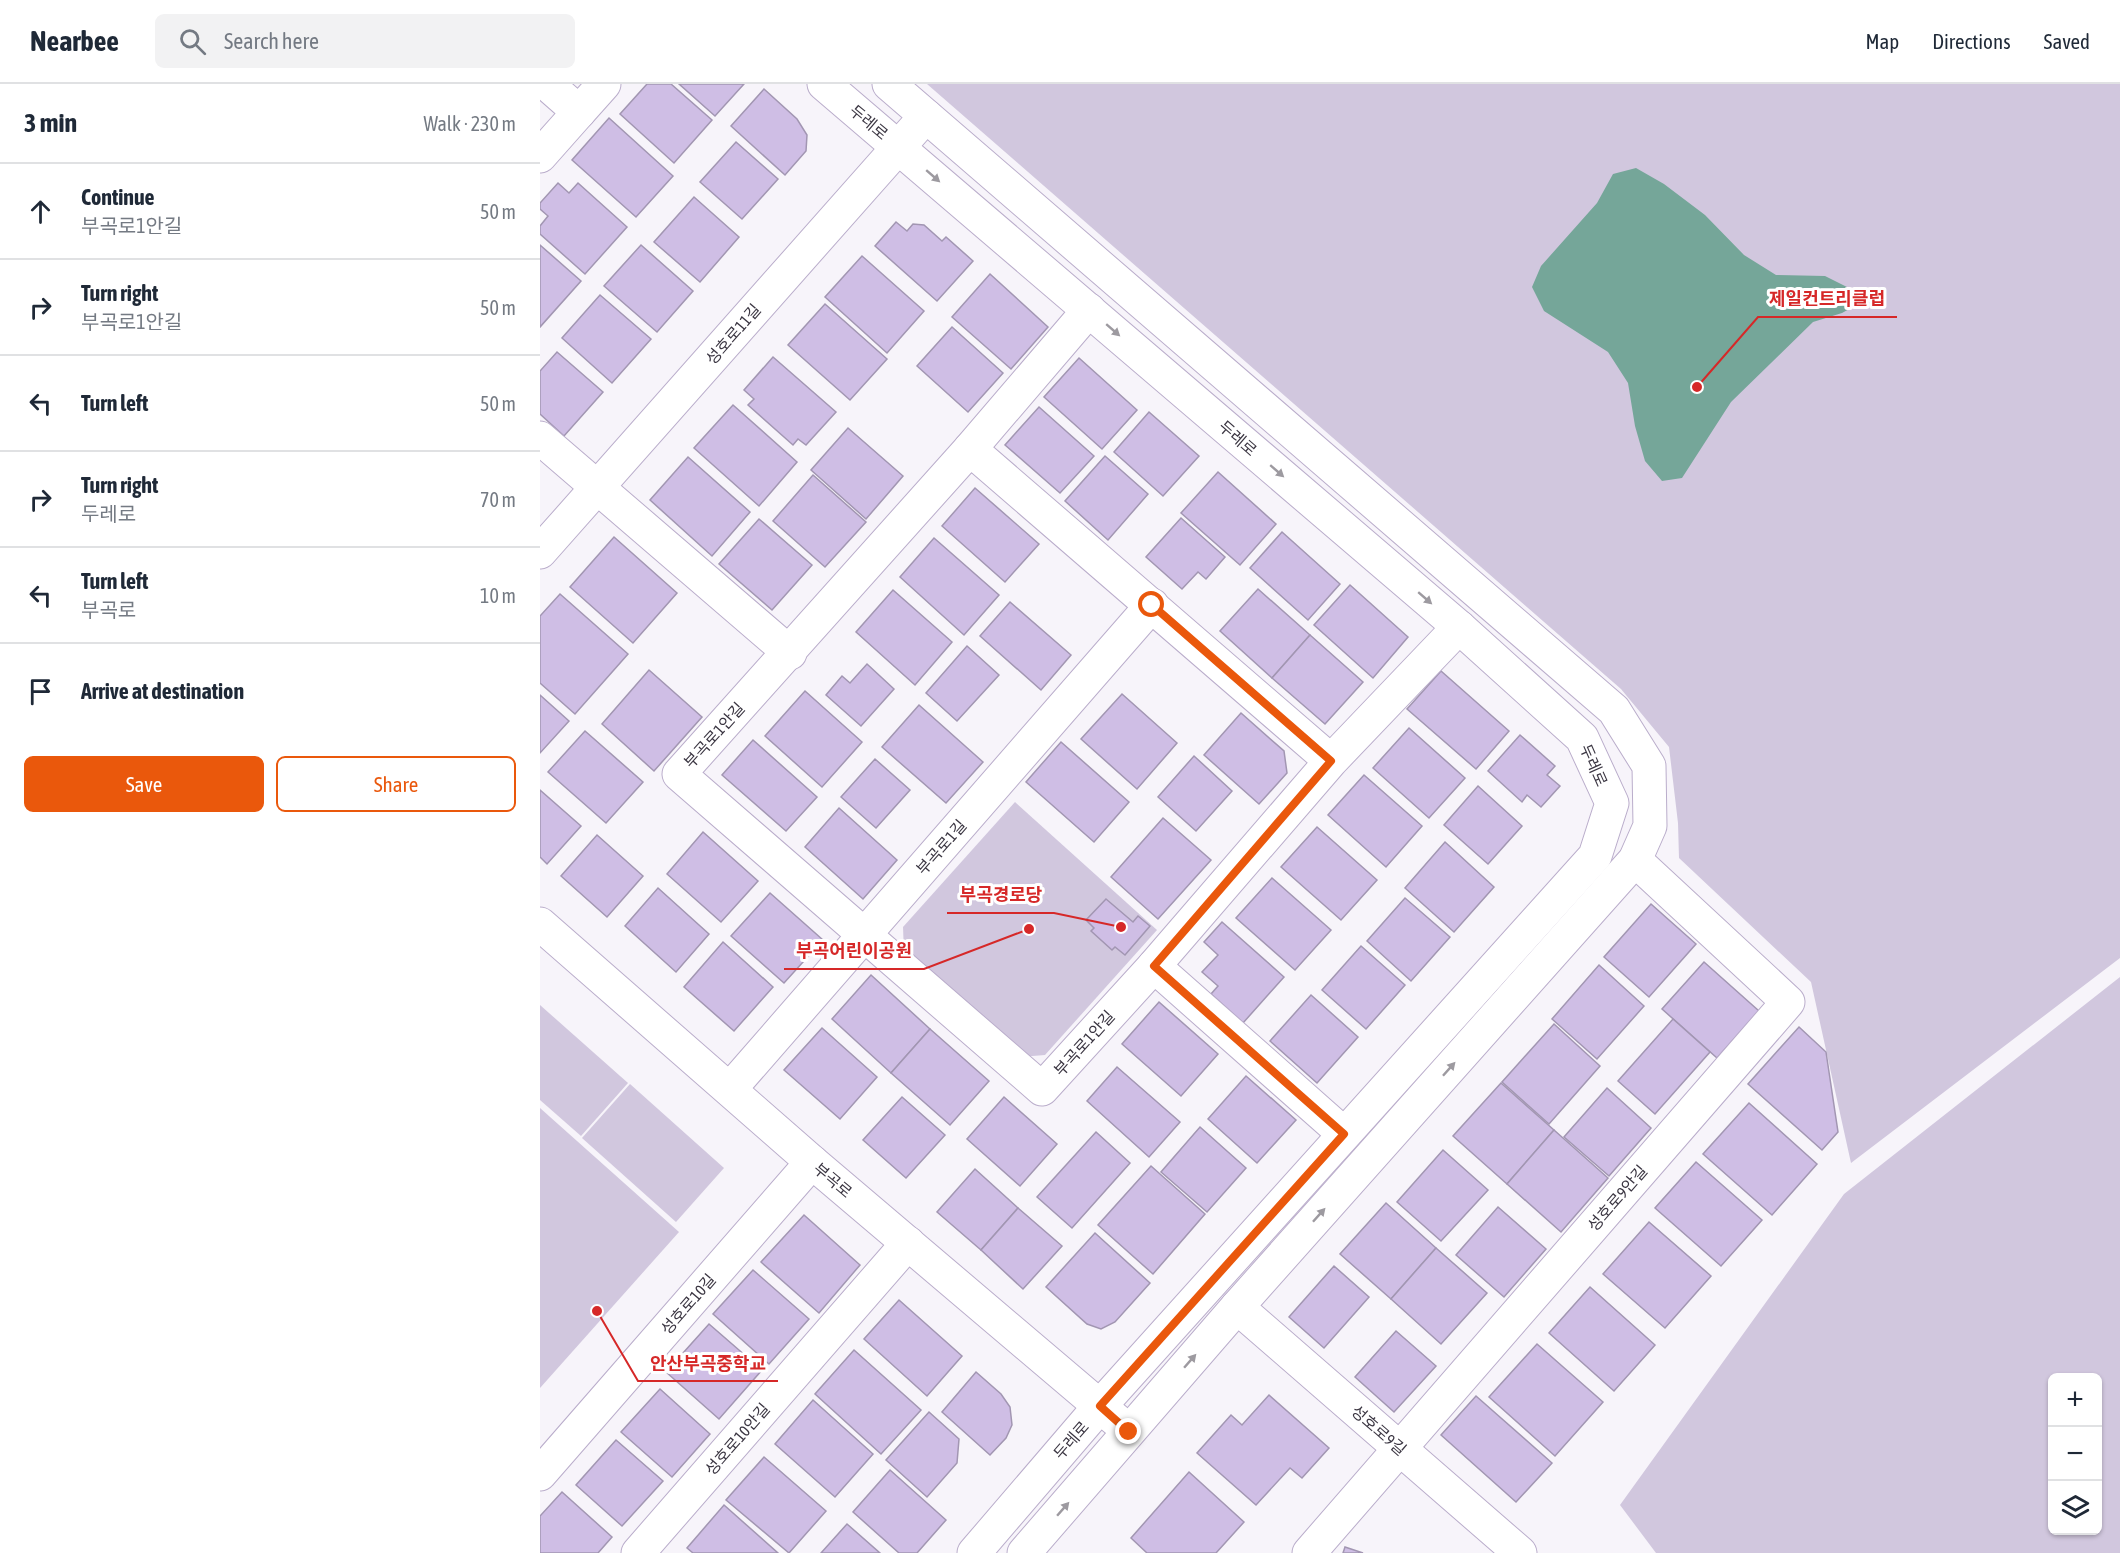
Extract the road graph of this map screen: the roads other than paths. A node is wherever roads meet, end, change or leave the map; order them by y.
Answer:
1 (547, 84) edge
2 (604, 84) edge
3 (824, 84) edge
4 (889, 84) edge
5 (579, 112) junction
6 (926, 116) junction
7 (899, 147) junction
8 (540, 156) edge
9 (1089, 310) junction
10 (540, 438) edge
11 (970, 449) junction
12 (597, 488) junction
13 (540, 552) edge
14 (1152, 605) junction
15 (1459, 627) junction
16 (790, 652) junction
17 (1331, 761) junction
18 (1635, 860) junction
19 (540, 924) edge
20 (863, 936) junction
21 (1154, 966) junction
22 (730, 1089) junction
23 (1344, 1134) junction
24 (812, 1162) junction
25 (908, 1244) junction
26 (1238, 1307) junction
27 (1100, 1406) junction
28 (1129, 1432) junction
29 (1400, 1448) junction
30 (540, 1473) edge
31 (638, 1553) edge
32 (974, 1553) edge
33 (1024, 1553) edge
34 (1309, 1553) edge
35 (1520, 1553) edge

1 - 5 street
2 - 5 street
3 - 7 street, 두레로
4 - 6 street
5 - 8 street
6 - 7 street, 성호로11길
6 - 18 street
7 -> 9 street, 두레로
7 - 12 street, 성호로11길
9 - 11 street, 부곡로1안길
9 -> 15 street, 두레로
10 - 12 street
11 - 14 street
11 - 16 street, 부곡로1안길
12 - 13 street, 성호로11길
12 - 16 street
14 - 17 street
14 - 20 street, 부곡로1길
15 - 17 street, 부곡로1안길
15 - 23 street, 두레로
16 - 20 street, 부곡로1안길
17 - 21 street, 부곡로1안길
26 -> 18 street
18 - 29 street, 성호로9안길
19 - 22 street, 부곡로
20 - 21 street, 부곡로1안길
20 - 22 street, 부곡로1길
21 - 23 street
22 - 24 street, 부곡로
23 - 27 street, 두레로
24 - 25 street, 부곡로
24 - 30 street, 성호로10길
25 - 27 street, 부곡로
25 - 31 street, 성호로10안길
28 -> 26 street
26 - 29 street, 성호로9길
27 - 28 street, 부곡로
27 - 32 street, 두레로
33 -> 28 street
29 - 34 street, 성호로9안길
29 - 35 street, 성호로9길

